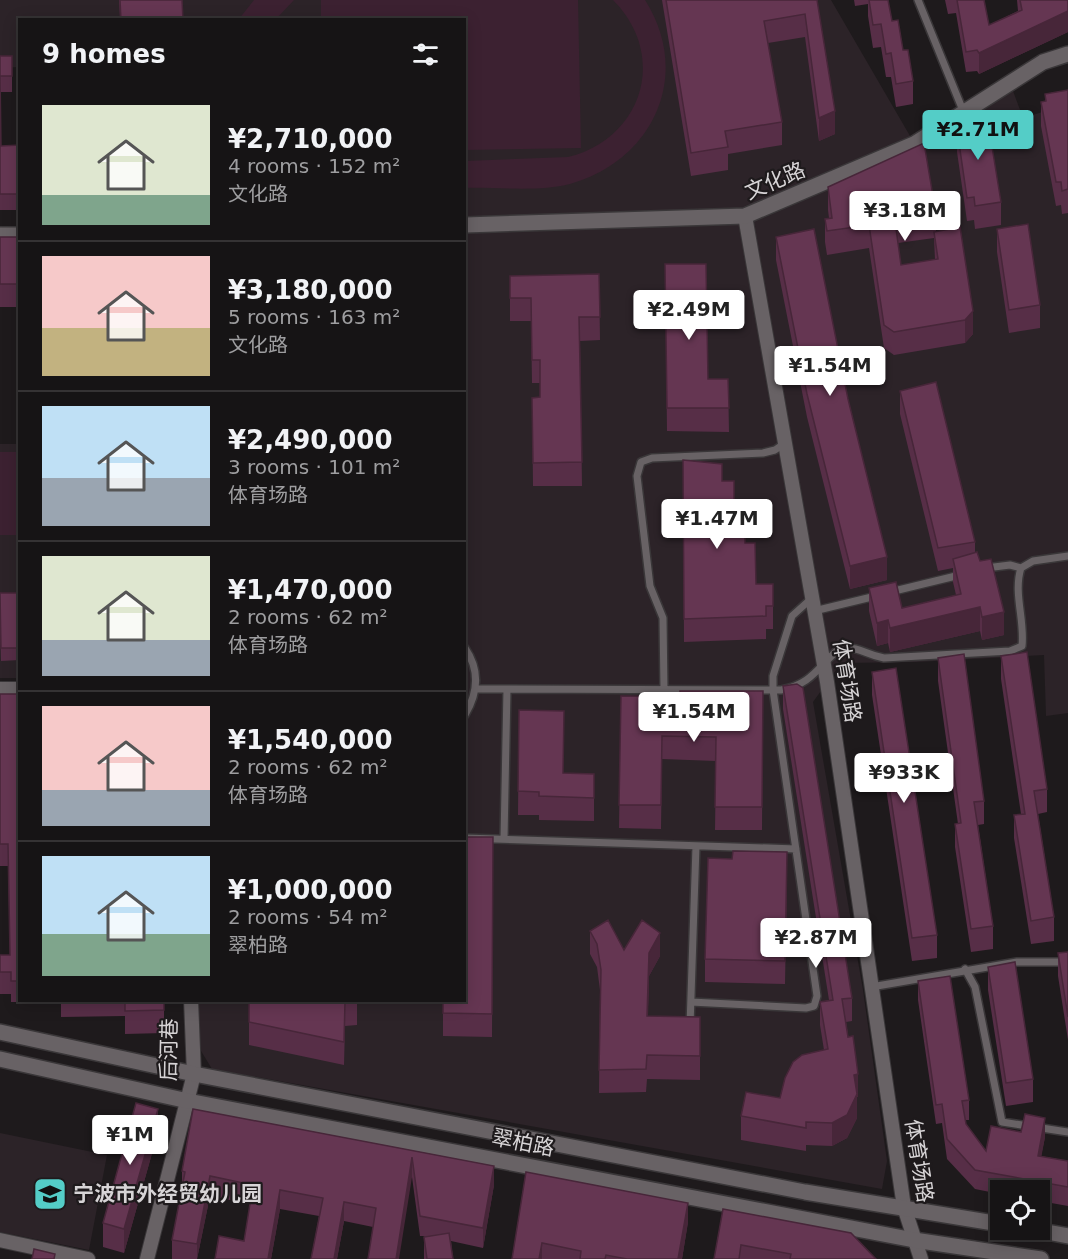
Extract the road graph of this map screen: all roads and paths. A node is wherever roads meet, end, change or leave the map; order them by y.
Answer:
1 (918, 0) edge
2 (1068, 54) edge
3 (964, 113) junction
4 (745, 216) junction
5 (466, 225) edge
6 (0, 235) edge
7 (18, 235) edge
8 (785, 443) junction
9 (1068, 556) edge
10 (1021, 568) junction
11 (974, 571) edge
12 (963, 574) edge
13 (813, 605) junction
14 (466, 650) edge
15 (823, 662) junction
16 (0, 689) edge
17 (18, 689) edge
18 (475, 689) junction
19 (507, 689) junction
20 (664, 690) junction
21 (773, 690) junction
22 (466, 712) edge
23 (466, 838) edge
24 (504, 839) junction
25 (696, 846) junction
26 (796, 849) junction
27 (1068, 962) edge
28 (965, 969) junction
29 (871, 987) junction
30 (191, 1002) edge
31 (691, 1002) junction
32 (690, 1027) edge
33 (0, 1032) edge
34 (0, 1059) edge
35 (194, 1074) junction
36 (188, 1101) junction
37 (1068, 1132) edge
38 (904, 1207) junction
39 (990, 1222) edge
40 (1050, 1233) edge
41 (1068, 1236) edge
42 (0, 1240) edge
43 (914, 1240) junction
44 (64, 1257) edge
45 (88, 1259) edge
46 (147, 1259) edge
47 (921, 1259) edge
48 (1041, 1259) edge

1 - 3 lane
2 - 3 main road, 文化路
3 - 4 main road, 文化路
4 - 5 main road, 文化路
4 - 8 street, 体育场路
6 - 7 main road
8 - 13 street, 体育场路
8 - 20 lane
9 - 10 lane
10 - 11 lane
10 - 15 lane
12 - 13 lane
13 - 15 street, 体育场路
13 - 21 lane
14 - 18 lane
15 - 21 lane
15 - 29 street, 体育场路
16 - 17 street
18 - 19 lane
18 - 22 lane
19 - 20 lane
19 - 24 lane
20 - 21 lane
21 - 26 lane
23 - 24 lane
24 - 25 lane
25 - 26 lane
25 - 31 lane
26 - 31 lane
27 - 28 lane
28 - 29 lane
28 - 37 lane
29 - 38 street, 体育场路
30 - 35 street, 后河巷
31 - 32 lane
33 - 35 main road, 翠柏路
34 - 36 main road, 翠柏路
35 - 36 street, 后河巷
35 - 38 main road, 翠柏路
36 - 43 main road, 翠柏路
36 - 46 street, 后河巷
38 - 39 main road, 翠柏路
38 - 43 street, 体育场路
40 - 41 main road
42 - 44 street
43 - 47 street, 体育场路
43 - 48 main road, 翠柏路
44 - 45 street

